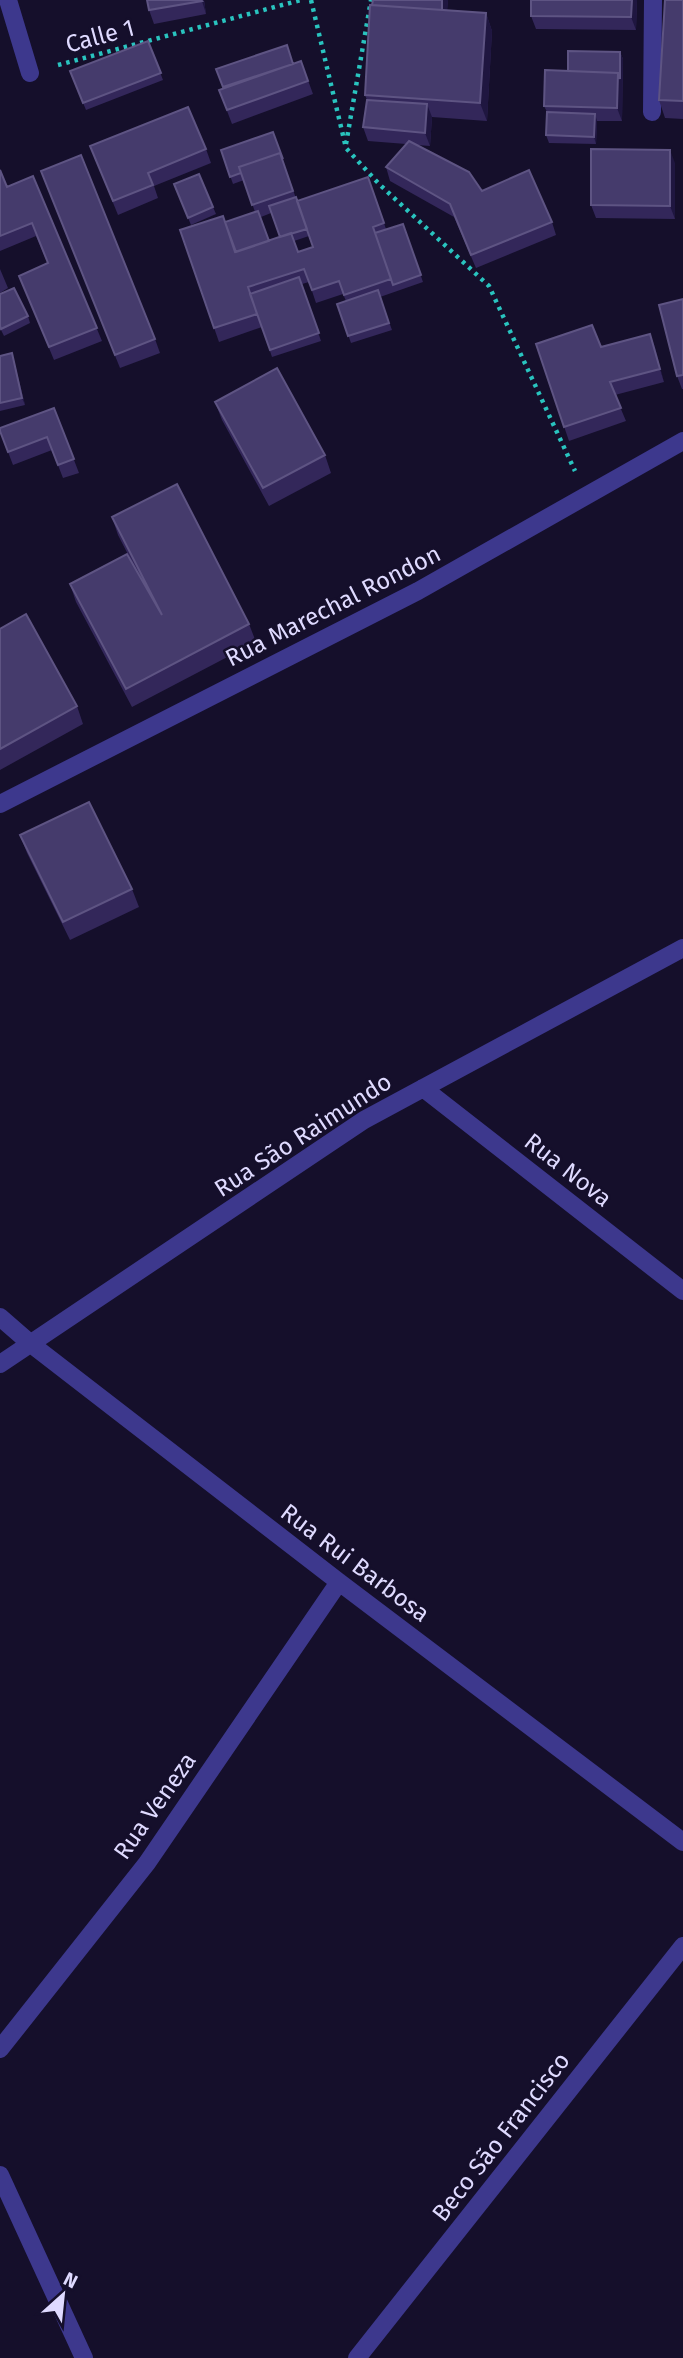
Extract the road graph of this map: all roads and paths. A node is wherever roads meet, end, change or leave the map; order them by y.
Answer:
1 (8, 0) edge
2 (301, 0) edge
3 (311, 0) edge
4 (371, 0) edge
5 (653, 0) edge
6 (30, 73) joint
7 (652, 112) dead end
8 (346, 148) junction
9 (683, 441) edge
10 (587, 497) junction
11 (0, 804) edge
12 (683, 948) edge
13 (423, 1088) junction
14 (683, 1290) edge
15 (0, 1317) edge
16 (31, 1344) junction
17 (0, 1364) edge
18 (339, 1582) junction
19 (683, 1842) edge
20 (683, 1946) edge
21 (0, 2049) edge
22 (0, 2175) edge
23 (84, 2358) edge
24 (357, 2358) edge

1 - 6 street
2 - 6 path, Calle 1
3 - 8 path
4 - 8 path
5 - 7 street
8 - 10 path
9 - 10 street, Rua Marechal Rondon
10 - 11 street, Rua Marechal Rondon
12 - 13 street, Rua São Raimundo
13 - 14 street, Rua Nova
13 - 16 street, Rua São Raimundo
15 - 16 street, Rua Rui Barbosa
16 - 17 street, Rua São Raimundo
16 - 18 street, Rua Rui Barbosa
18 - 19 street, Rua Rui Barbosa
18 - 21 street, Rua Veneza
20 - 24 street, Beco São Francisco
22 - 23 street

